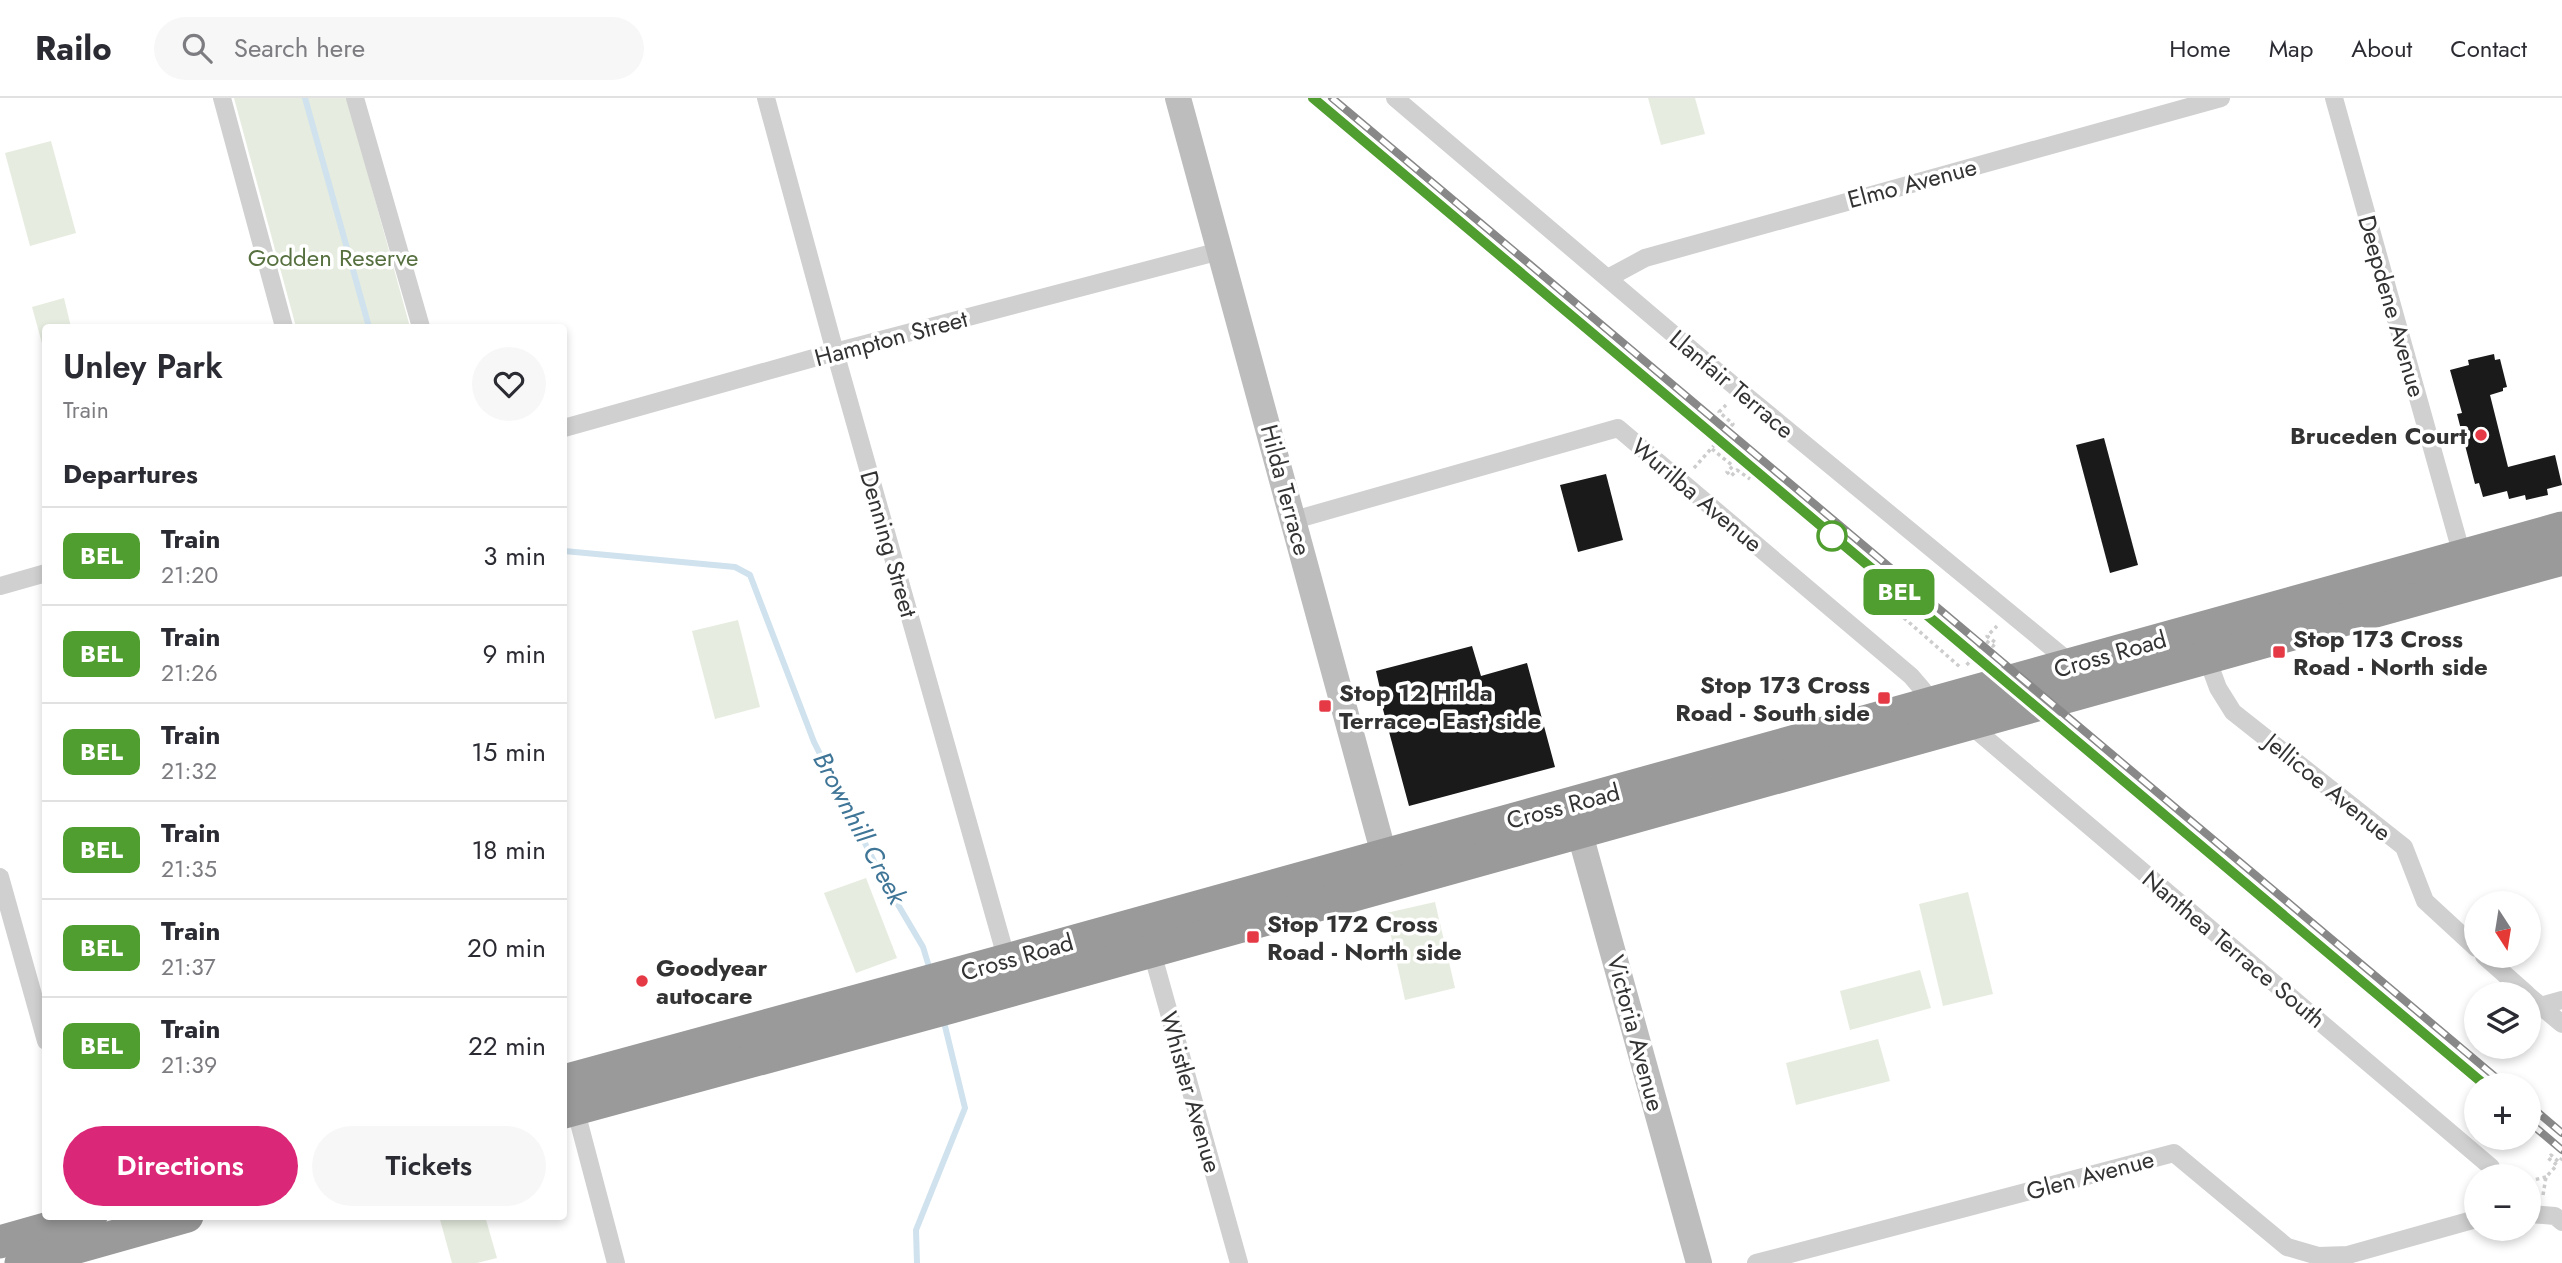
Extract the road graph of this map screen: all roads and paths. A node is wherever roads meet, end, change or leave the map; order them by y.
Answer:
1 (222, 98) edge
2 (355, 98) edge
3 (766, 98) edge
4 (1178, 98) edge
5 (1395, 98) edge
6 (2221, 98) edge
7 (2334, 98) edge
8 (1220, 251) junction
9 (1608, 278) junction
10 (283, 324) edge
11 (420, 324) edge
12 (835, 352) junction
13 (1739, 390) junction
14 (567, 427) edge
15 (1711, 448) junction
16 (1750, 479) dead end
17 (1681, 482) junction
18 (1294, 520) junction
19 (2562, 527) edge
20 (2562, 559) edge
21 (2466, 570) junction
22 (42, 574) edge
23 (0, 586) edge
24 (1908, 612) dead end
25 (2010, 613) junction
26 (2207, 658) junction
27 (2073, 665) junction
28 (1927, 705) junction
29 (1969, 724) junction
30 (1576, 818) junction
31 (1388, 869) junction
32 (0, 877) edge
33 (1147, 935) junction
34 (2464, 937) edge
35 (2497, 968) edge
36 (1011, 975) junction
37 (2513, 982) edge
38 (2541, 999) edge
39 (2562, 1000) edge
40 (2541, 1006) edge
41 (2562, 1024) edge
42 (42, 1027) edge
43 (567, 1090) edge
44 (2562, 1158) edge
45 (2487, 1164) edge
46 (2541, 1178) edge
47 (2541, 1215) edge
48 (141, 1220) edge
49 (2464, 1222) edge
50 (2562, 1222) edge
51 (95, 1224) edge
52 (0, 1242) edge
53 (21, 1263) edge
54 (616, 1263) edge
55 (1239, 1263) edge
56 (1699, 1263) edge
57 (1756, 1263) edge

1 - 10 street
2 - 11 street
3 - 12 street, Denning Street
4 - 8 street, Hilda Terrace
5 - 9 street, Llanfair Terrace
6 - 9 street, Elmo Avenue
7 - 21 street, Deepdene Avenue
8 - 12 street, Hampton Street
8 - 18 street, Hilda Terrace
9 - 13 street, Llanfair Terrace
12 - 14 street, Hampton Street
12 - 36 street, Denning Street
13 - 15 path
13 - 25 street, Llanfair Terrace
15 - 16 path
15 - 17 path
17 - 18 street, Wurilba Avenue
17 - 28 street, Wurilba Avenue
18 - 31 street, Hilda Terrace
19 - 21 highway, Cross Road
20 - 21 highway, Cross Road
21 - 26 highway, Cross Road
21 - 27 highway, Cross Road
22 - 23 street
24 - 25 path
25 - 27 street, Llanfair Terrace
26 - 29 highway, Cross Road
26 - 34 street, Jellicoe Avenue
27 - 28 highway, Cross Road
28 - 30 highway, Cross Road
29 - 30 highway, Cross Road
29 - 45 street, Nanthea Terrace South
30 - 31 highway, Cross Road
30 - 56 street, Victoria Avenue
31 - 33 highway, Cross Road
32 - 42 street
33 - 36 highway, Cross Road
33 - 55 street, Whistler Avenue
35 - 37 street
36 - 43 highway, Cross Road
38 - 39 street
40 - 41 street
43 - 54 street
44 - 46 path
47 - 50 street
48 - 51 highway
49 - 57 street, Glen Avenue
51 - 52 highway
51 - 53 highway

